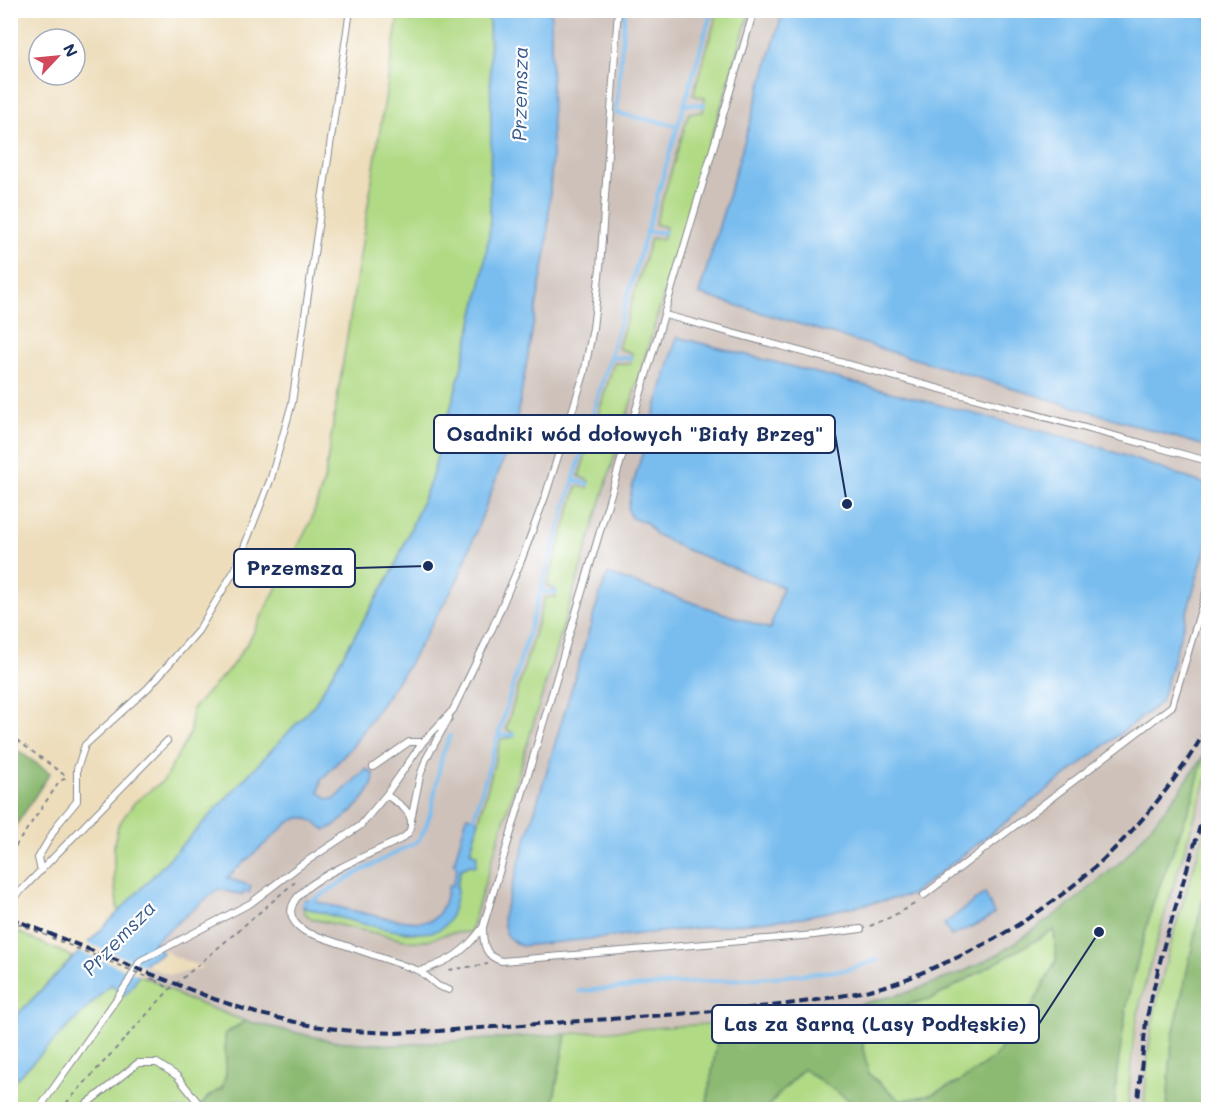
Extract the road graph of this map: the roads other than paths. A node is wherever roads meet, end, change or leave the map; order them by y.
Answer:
1 (350, 10) edge
2 (618, 10) edge
3 (754, 10) edge
4 (664, 315) junction
5 (1209, 461) edge
6 (1209, 586) edge
7 (453, 710) junction
8 (167, 741) dead end
9 (423, 742) junction
10 (373, 767) dead end
11 (386, 795) junction
12 (411, 820) junction
13 (41, 871) junction
14 (924, 895) dead end
15 (10, 902) edge
16 (483, 927) junction
17 (861, 929) road end
18 (420, 971) junction
19 (449, 990) dead end
20 (38, 1110) edge
21 (79, 1110) edge
22 (204, 1110) edge

1 - 13 lane
2 - 7 lane
3 - 4 lane
4 - 5 lane
4 - 16 lane
6 - 14 lane
7 - 9 lane
7 - 12 lane
8 - 13 lane
9 - 10 lane
9 - 11 lane
11 - 12 lane
11 - 20 lane
12 - 18 lane
13 - 15 lane
16 - 17 lane
16 - 18 lane
18 - 19 lane
21 - 22 lane

